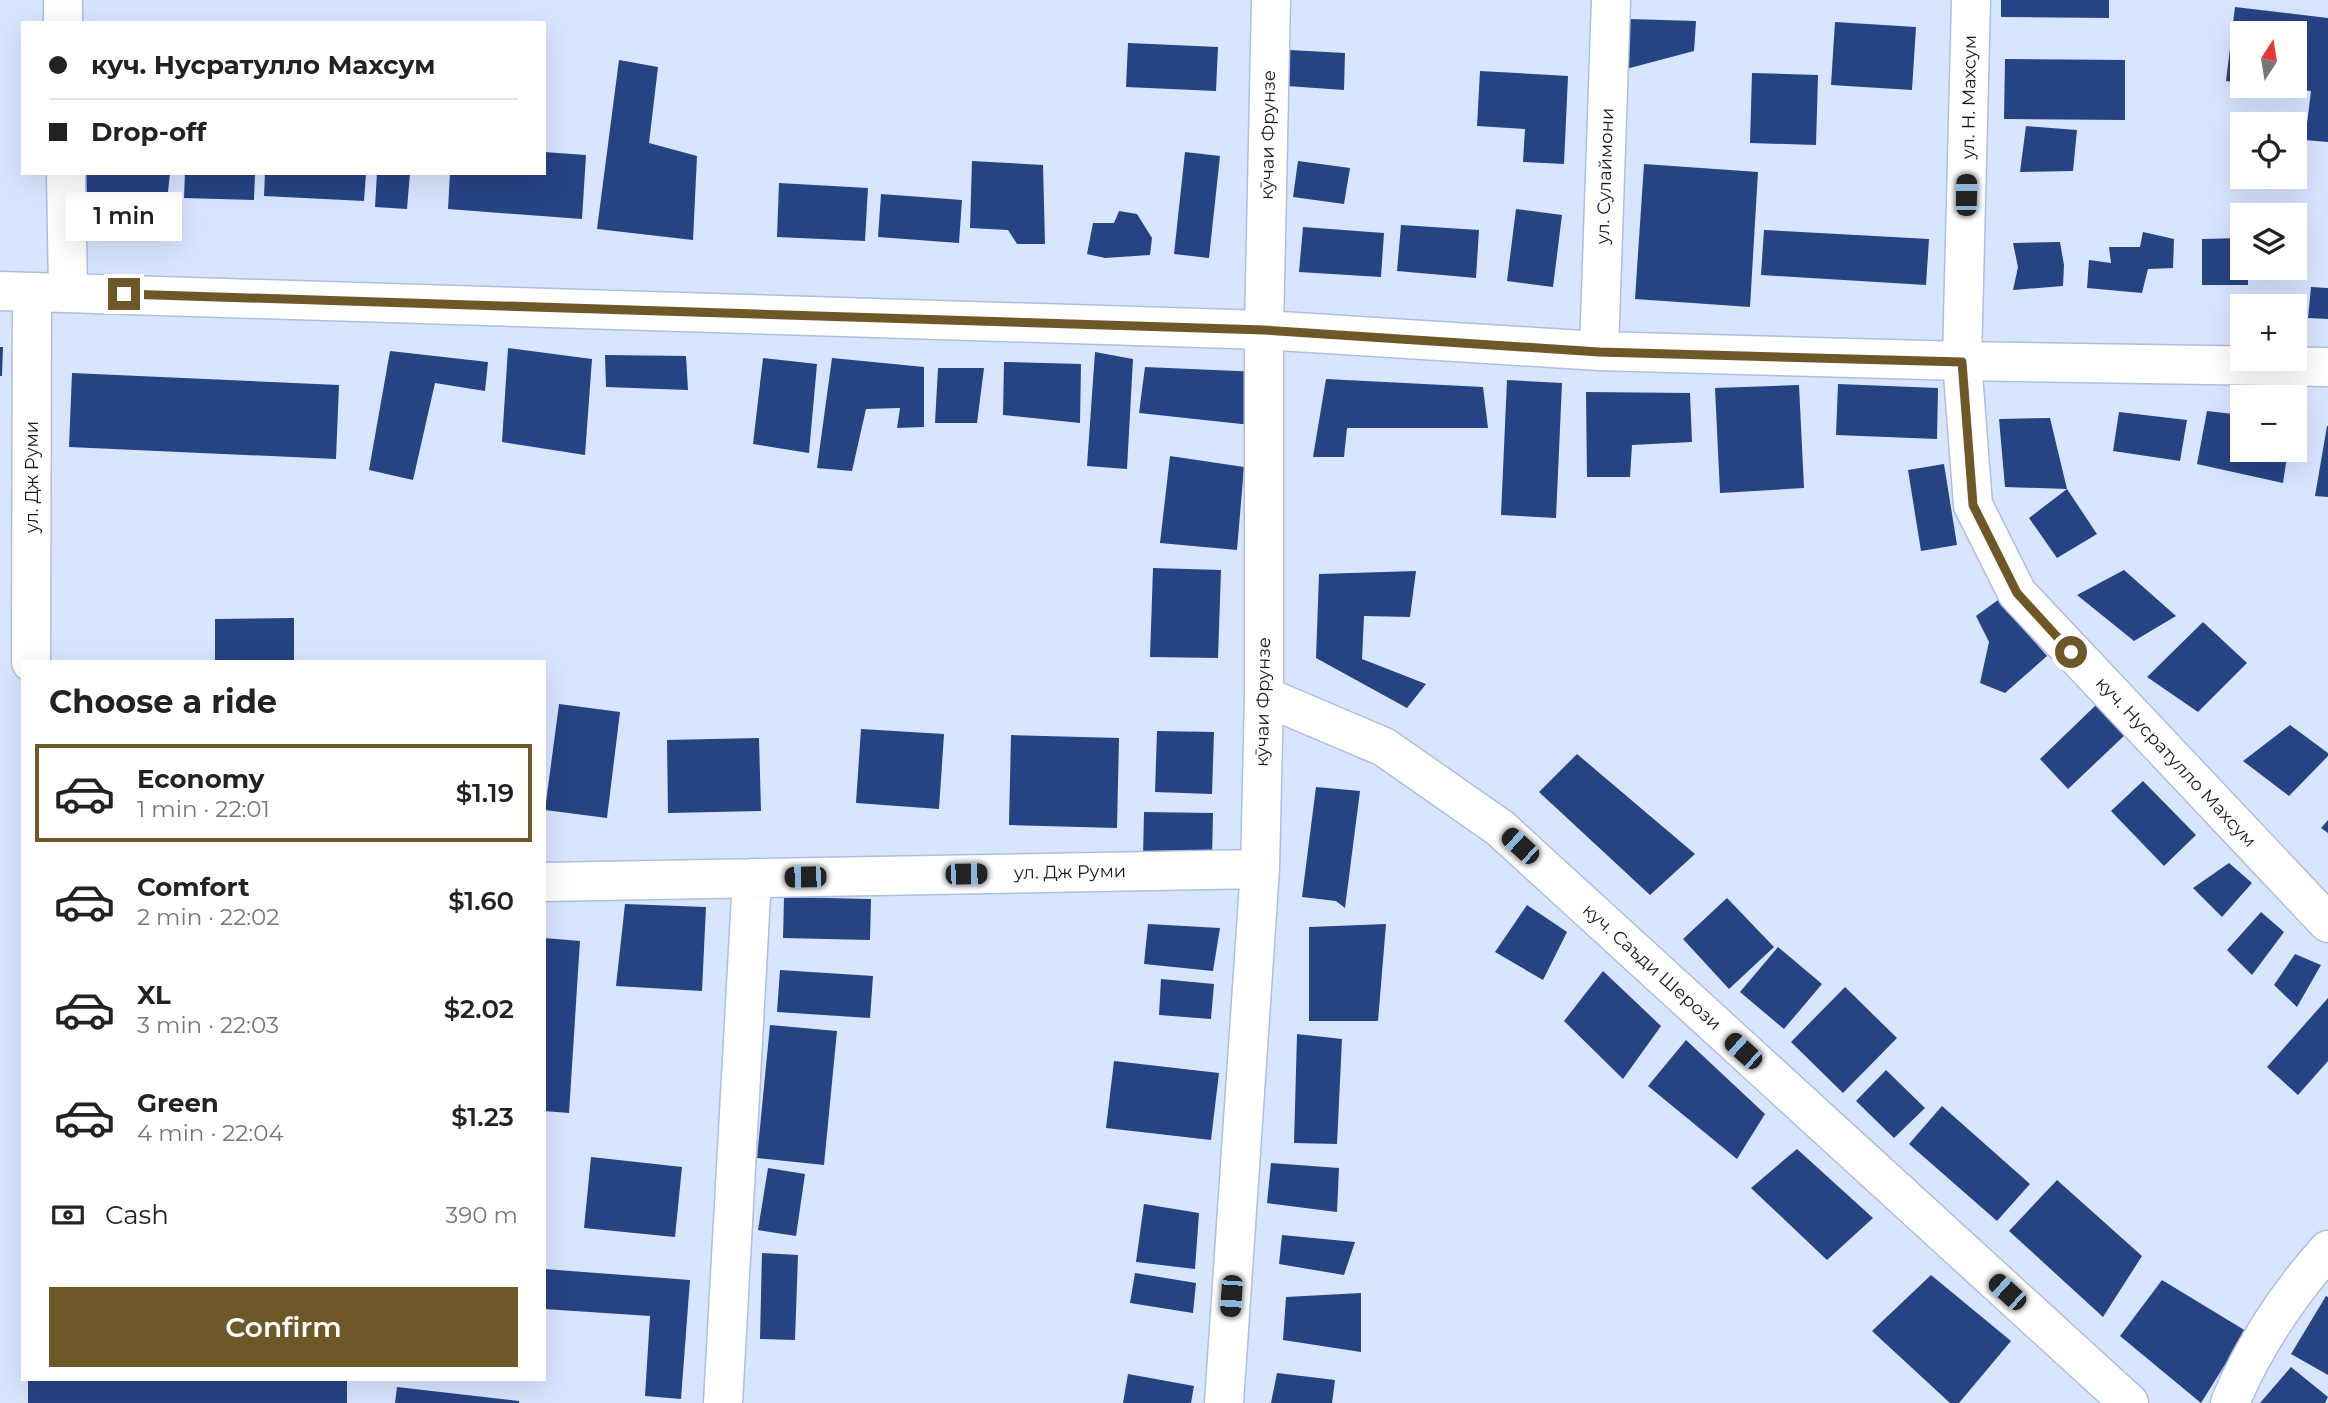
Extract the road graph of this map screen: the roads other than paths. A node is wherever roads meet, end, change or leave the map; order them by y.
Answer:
1 (63, 0) edge
2 (1271, 0) edge
3 (1611, 0) edge
4 (1971, 0) edge
5 (63, 21) edge
6 (65, 175) edge
7 (33, 292) edge
8 (1264, 330) junction
9 (1599, 352) junction
10 (1962, 362) junction
11 (2328, 367) edge
12 (31, 660) edge
13 (1264, 696) junction
14 (1260, 869) junction
15 (751, 878) junction
16 (546, 883) edge
17 (2328, 923) edge
18 (2328, 1250) edge
19 (723, 1403) edge
20 (1224, 1403) edge
21 (2129, 1403) edge
22 (2230, 1403) edge

1 - 5 street
2 - 8 street, кӯчаи Фрунзе
3 - 9 street, ул. Сулаймони
4 - 10 street, ул. Н. Махсум
6 - 7 street, ул. Дж Руми
7 - 8 street
7 - 12 street, ул. Дж Руми
8 - 9 street
8 - 13 street, кӯчаи Фрунзе
9 - 10 street
10 - 11 street
10 - 17 street, куч. Нусратулло Махсум
13 - 14 street, кӯчаи Фрунзе
13 - 21 street, куч. Саъди Шерози
14 - 15 street, ул. Дж Руми
14 - 20 street, кӯчаи Фрунзе
15 - 16 street, ул. Дж Руми
15 - 19 street
18 - 22 street

